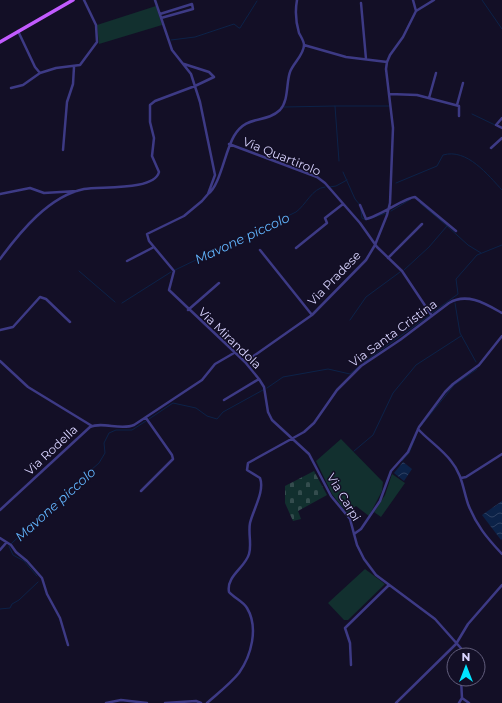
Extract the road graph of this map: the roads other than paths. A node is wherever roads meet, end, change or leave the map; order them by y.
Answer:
1 (73, 0) edge
2 (84, 0) edge
3 (155, 0) edge
4 (297, 0) edge
5 (413, 0) edge
6 (434, 0) edge
7 (361, 3) dead end
8 (416, 11) junction
9 (160, 14) junction
10 (161, 18) junction
11 (18, 31) junction
12 (0, 42) edge
13 (304, 45) junction
14 (366, 59) junction
15 (387, 62) junction
16 (183, 64) junction
17 (74, 67) junction
18 (40, 73) junction
19 (436, 73) dead end
20 (463, 83) dead end
21 (195, 86) junction
22 (11, 88) dead end
23 (390, 94) junction
24 (429, 98) junction
25 (457, 105) junction
26 (459, 116) dead end
27 (502, 118) edge
28 (502, 128) edge
29 (502, 138) edge
30 (229, 144) junction
31 (491, 148) dead end
32 (63, 150) dead end
33 (81, 190) junction
34 (0, 194) edge
35 (208, 194) junction
36 (343, 204) junction
37 (360, 205) dead end
38 (388, 210) junction
39 (422, 224) dead end
40 (456, 231) dead end
41 (375, 244) junction
42 (154, 247) junction
43 (296, 248) dead end
44 (260, 250) dead end
45 (388, 258) junction
46 (0, 259) edge
47 (127, 262) dead end
48 (219, 283) dead end
49 (188, 310) junction
50 (502, 313) edge
51 (312, 315) junction
52 (432, 316) junction
53 (70, 322) dead end
54 (0, 330) edge
55 (502, 336) edge
56 (234, 353) junction
57 (0, 361) edge
58 (245, 362) junction
59 (259, 380) junction
60 (224, 400) dead end
61 (146, 418) junction
62 (92, 426) junction
63 (418, 429) junction
64 (294, 439) junction
65 (502, 454) edge
66 (461, 478) junction
67 (141, 490) dead end
68 (0, 510) edge
69 (354, 534) junction
70 (0, 538) edge
71 (6, 543) junction
72 (0, 550) edge
73 (502, 554) edge
74 (389, 585) junction
75 (502, 585) edge
76 (456, 644) junction
77 (68, 645) dead end
78 (459, 647) edge
79 (351, 665) dead end
80 (461, 687) edge
81 (462, 698) junction
82 (106, 703) edge
83 (147, 703) edge
84 (165, 703) edge
85 (201, 703) edge
86 (206, 703) edge
87 (396, 703) edge
88 (460, 703) edge
89 (469, 703) edge

1 - 11 main road
2 - 17 street
3 - 9 street
4 - 13 street
5 - 8 street
6 - 8 street
7 - 14 street
8 - 15 street
9 - 10 street
9 - 10 street
10 - 16 street
11 - 12 main road
11 - 18 street
13 - 14 street
13 - 30 street
14 - 15 street
15 - 23 street, Via Pradese
16 - 21 street
16 - 21 street
17 - 18 street
17 - 32 street
18 - 22 street
19 - 24 street
20 - 25 street
21 - 33 street
21 - 35 street
23 - 24 street
23 - 38 street, Via Pradese
24 - 25 street
25 - 26 street
27 - 28 street
29 - 31 street
30 - 35 street
30 - 36 street, Via Quartirolo
33 - 34 street
33 - 46 street
35 - 42 street
36 - 41 street, Via Quartirolo
36 - 43 street
37 - 38 street
38 - 40 street
38 - 41 street, Via Pradese
39 - 45 street
41 - 45 street, Via Quartirolo
41 - 51 street, Via Pradese
42 - 47 street
42 - 49 street, Via Mirandola
44 - 51 street, Via Pradese
45 - 52 street, Via Quartirolo
48 - 49 street, Via Mirandola
49 - 56 street, Via Mirandola
50 - 52 street, Via Santa Cristina
51 - 58 street, Via Pradese
52 - 64 street, Via Santa Cristina
53 - 54 street
55 - 63 street
56 - 58 street, Via Mirandola
56 - 61 street, Via Rodella
57 - 62 street
58 - 59 street, Via Mirandola
59 - 60 street, Via Mirandola
59 - 64 street, Via Mirandola
61 - 62 street, Via Rodella
61 - 67 street
62 - 68 street, Via Rodella
63 - 66 street
63 - 69 street
64 - 69 street, Via Carpi
64 - 86 street, Via Santa Cristina
65 - 66 street
66 - 73 street
69 - 74 street, Via Carpi
70 - 71 street
71 - 72 street
71 - 77 street
74 - 76 street, Via Carpi
74 - 79 street
75 - 76 street
76 - 78 street, Via Carpi
76 - 87 street
80 - 81 street
81 - 88 street
81 - 89 street
82 - 83 street
84 - 85 street

